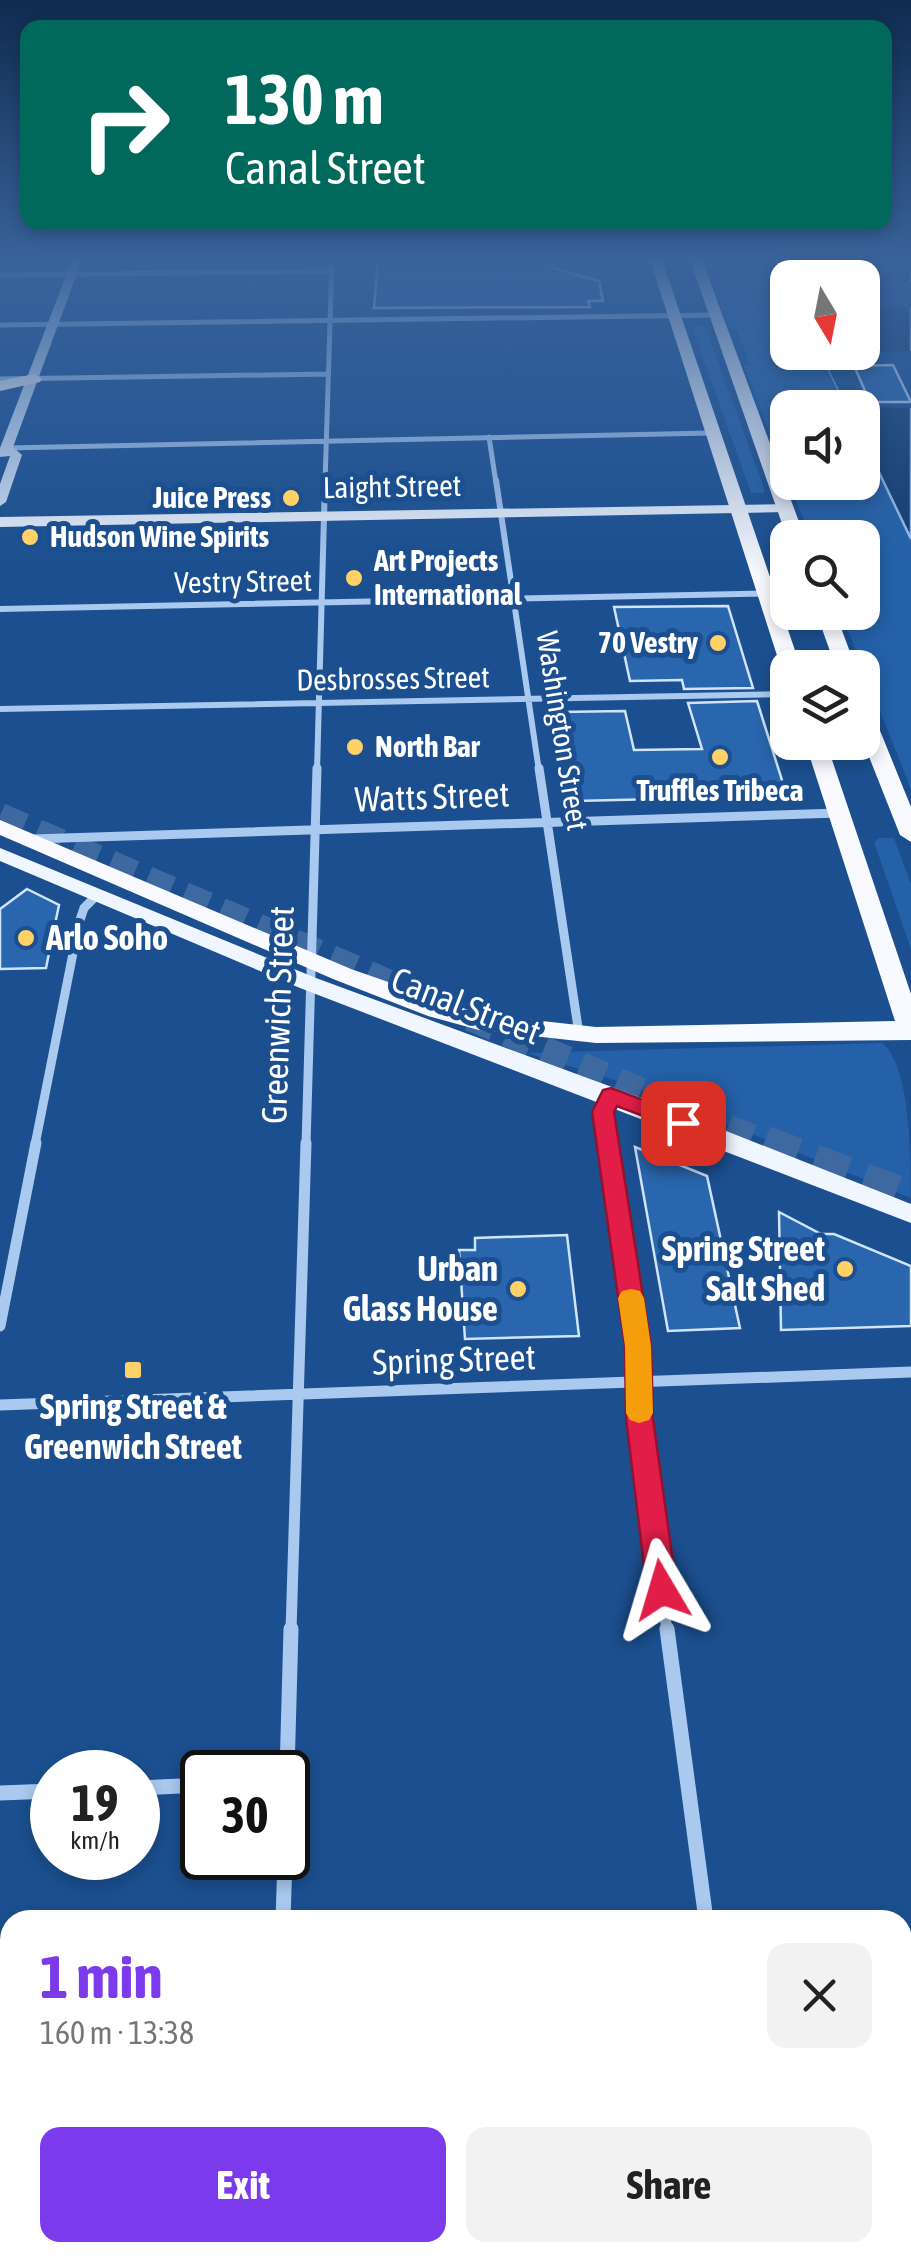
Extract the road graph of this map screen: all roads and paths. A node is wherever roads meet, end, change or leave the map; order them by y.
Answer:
1 (39, 366) edge
2 (328, 366) edge
3 (689, 366) edge
4 (733, 366) edge
5 (328, 374) junction
6 (34, 379) junction
7 (0, 382) edge
8 (711, 433) junction
9 (489, 436) junction
10 (326, 441) junction
11 (4, 451) edge
12 (0, 502) edge
13 (785, 507) junction
14 (737, 508) junction
15 (500, 513) junction
16 (324, 516) junction
17 (790, 520) edge
18 (0, 522) edge
19 (765, 594) junction
20 (770, 594) edge
21 (514, 598) junction
22 (321, 602) junction
23 (0, 609) edge
24 (785, 650) edge
25 (770, 694) edge
26 (529, 699) junction
27 (318, 703) junction
28 (0, 710) edge
29 (880, 756) edge
30 (822, 760) edge
31 (838, 814) junction
32 (548, 820) junction
33 (0, 827) edge
34 (315, 828) junction
35 (911, 834) edge
36 (28, 839) junction
37 (0, 854) edge
38 (97, 895) junction
39 (308, 971) junction
40 (911, 1030) edge
41 (580, 1034) junction
42 (611, 1096) junction
43 (911, 1214) edge
44 (0, 1326) edge
45 (911, 1372) edge
46 (639, 1381) junction
47 (297, 1394) junction
48 (0, 1405) edge
49 (288, 1750) edge
50 (30, 1792) edge
51 (0, 1794) edge
52 (285, 1880) edge
53 (284, 1910) edge
54 (705, 1910) edge

1 - 6 main road
2 - 5 street, Greenwich Street
3 - 8 highway
4 - 13 highway
5 - 6 street
5 - 10 street, Greenwich Street
6 - 7 highway
6 - 11 main road
8 - 9 street
8 - 14 highway
9 - 10 street
9 - 15 street, Washington Street
10 - 11 street
10 - 16 street, Greenwich Street
11 - 12 main road
13 - 14 main road, Laight Street
13 - 17 highway
14 - 15 main road, Laight Street
14 - 19 highway
15 - 16 main road, Laight Street
15 - 21 street, Washington Street
16 - 18 main road, Laight Street
16 - 22 street, Greenwich Street
19 - 20 street, Vestry Street
19 - 21 street, Vestry Street
19 - 24 highway
21 - 22 street, Vestry Street
21 - 26 street, Washington Street
22 - 23 street, Vestry Street
22 - 27 street, Greenwich Street
25 - 26 street, Desbrosses Street
26 - 27 street, Desbrosses Street
26 - 32 street, Washington Street
27 - 28 street, Desbrosses Street
27 - 34 street, Greenwich Street
29 - 35 highway
30 - 31 highway
31 - 32 street, Watts Street
31 - 40 highway
32 - 34 street, Watts Street
32 - 41 street, Washington Street
33 - 36 highway, Canal Street
34 - 36 street, Watts Street
34 - 39 street, Greenwich Street
36 - 39 highway, Canal Street
37 - 38 main road, Canal Street
38 - 39 main road, Canal Street
38 - 44 street
39 - 41 highway, Canal Street
39 - 42 main road, Canal Street
39 - 47 street, Greenwich Street
40 - 41 highway, Canal Street
42 - 43 main road, Canal Street
42 - 46 street
45 - 46 street, Spring Street
46 - 47 street, Spring Street
46 - 54 street
47 - 48 street, Spring Street
47 - 49 street, Greenwich Street
50 - 51 street
52 - 53 street

